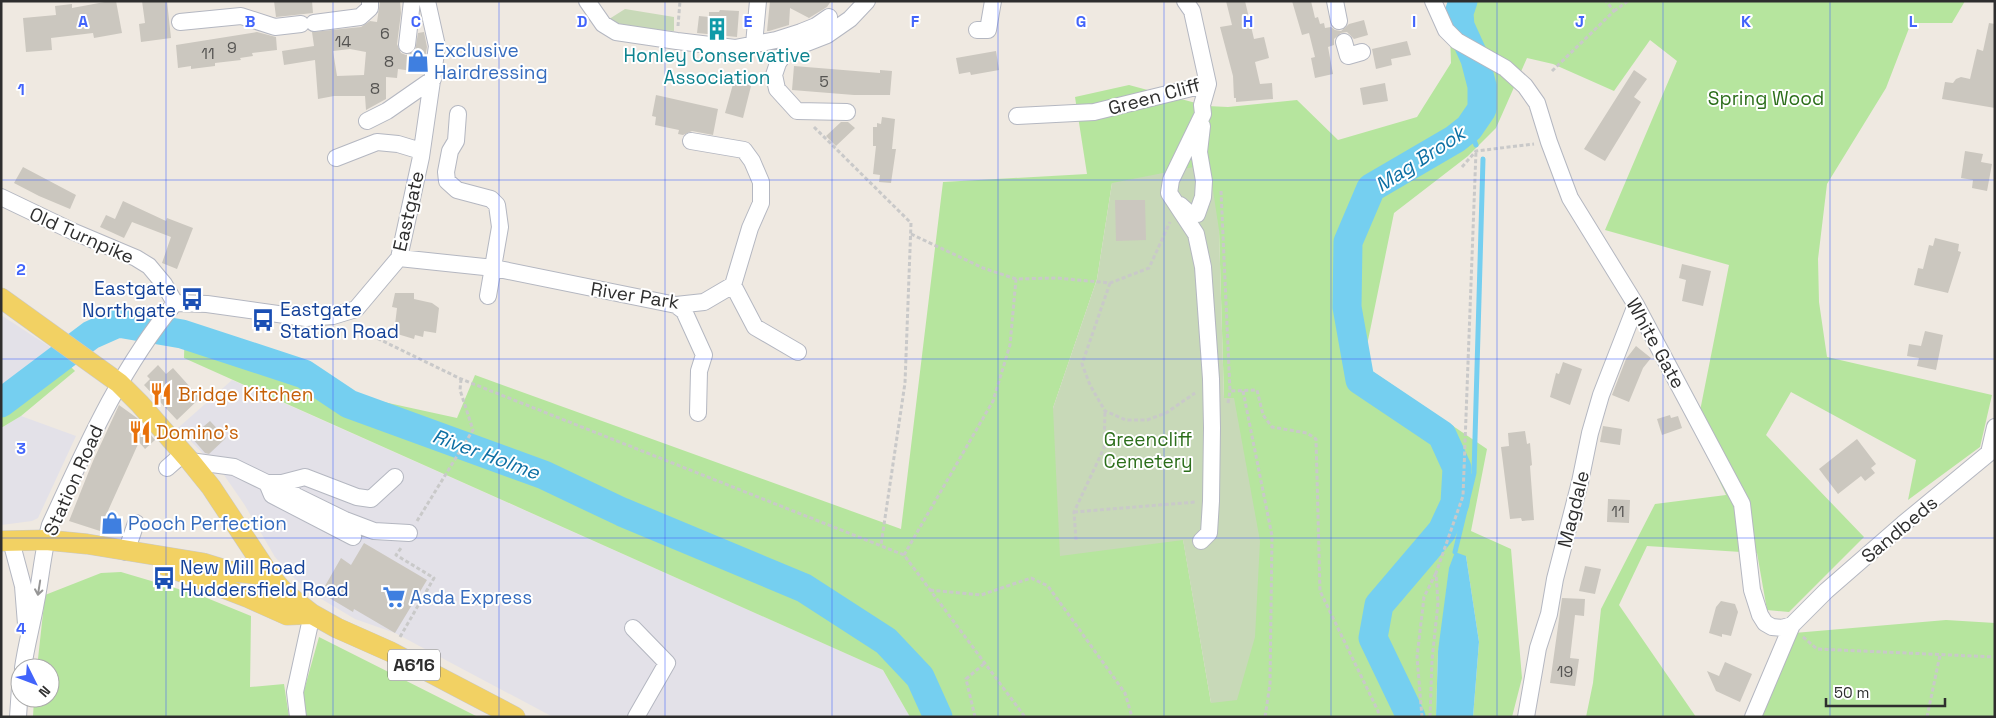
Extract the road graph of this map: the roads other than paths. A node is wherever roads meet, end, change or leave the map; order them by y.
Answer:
1 (370, 1) edge
2 (412, 1) edge
3 (587, 1) edge
4 (758, 1) edge
5 (867, 1) edge
6 (993, 1) edge
7 (1185, 1) edge
8 (1334, 1) edge
9 (1433, 1) edge
10 (432, 3) edge
11 (240, 8) edge
12 (829, 17) dead end
13 (1339, 21) dead end
14 (180, 22) dead end
15 (977, 30) dead end
16 (1344, 42) dead end
17 (754, 44) junction
18 (407, 45) dead end
19 (1362, 52) dead end
20 (433, 79) junction
21 (1208, 84) junction
22 (847, 112) dead end
23 (458, 114) dead end
24 (1203, 114) junction
25 (1017, 116) dead end
26 (367, 121) dead end
27 (691, 141) dead end
28 (422, 151) junction
29 (336, 158) dead end
30 (1, 197) edge
31 (1178, 204) junction
32 (398, 258) junction
33 (494, 268) junction
34 (733, 284) junction
35 (488, 296) dead end
36 (1, 298) edge
37 (676, 305) junction
38 (1636, 305) junction
39 (171, 308) junction
40 (798, 352) dead end
41 (119, 383) junction
42 (698, 414) dead end
43 (1995, 427) edge
44 (1992, 454) edge
45 (187, 457) junction
46 (167, 468) dead end
47 (395, 477) dead end
48 (275, 483) junction
49 (136, 524) dead end
50 (409, 533) road end
51 (353, 537) dead end
52 (46, 540) junction
53 (6, 541) edge
54 (1202, 541) dead end
55 (248, 544) junction
56 (126, 552) junction
57 (211, 565) junction
58 (270, 576) junction
59 (246, 597) junction
60 (312, 614) junction
61 (1792, 626) junction
62 (633, 628) dead end
63 (26, 641) junction
64 (23, 658) edge
65 (298, 717) edge
66 (515, 717) edge
67 (636, 717) edge
68 (1526, 717) edge
69 (1753, 717) edge

1 - 11 street
2 - 18 street
3 - 17 street
4 - 17 street
5 - 22 street
6 - 15 street
7 - 21 street, Green Cliff
8 - 13 street
9 - 38 street, White Gate
10 - 20 street, Eastgate
11 - 14 street
12 - 17 street
16 - 19 street
20 - 26 street
20 - 28 street, Eastgate
21 - 24 street
21 - 25 street, Green Cliff
23 - 33 street
24 - 31 street
24 - 31 street
27 - 34 street
28 - 29 street
28 - 32 street, Eastgate
30 - 39 street, Old Turnpike
31 - 54 street
32 - 33 street, River Park
32 - 39 street, Eastgate
33 - 35 street
33 - 37 street, River Park
34 - 37 street, River Park
34 - 40 street
36 - 41 main road
37 - 42 street
38 - 61 street, White Gate
38 - 68 street, Magdale
39 - 41 street
41 - 45 main road
41 - 52 street, Station Road
43 - 44 street, Sandbeds
44 - 61 street, Sandbeds
45 - 46 street
45 - 48 street
45 - 55 main road
47 - 48 street
48 - 50 street
48 - 51 street
49 - 56 street
52 - 53 main road
52 - 56 main road
52 -> 63 street, Station Road
53 - 63 street, Station Road
55 - 57 main road
55 - 58 main road
56 - 57 main road
56 - 59 main road
57 - 58 main road
58 - 59 main road
58 - 60 main road, A616
59 - 60 main road
60 - 65 street
60 - 66 main road, A616
61 - 69 street
62 - 67 street
63 - 64 street, Station Road

